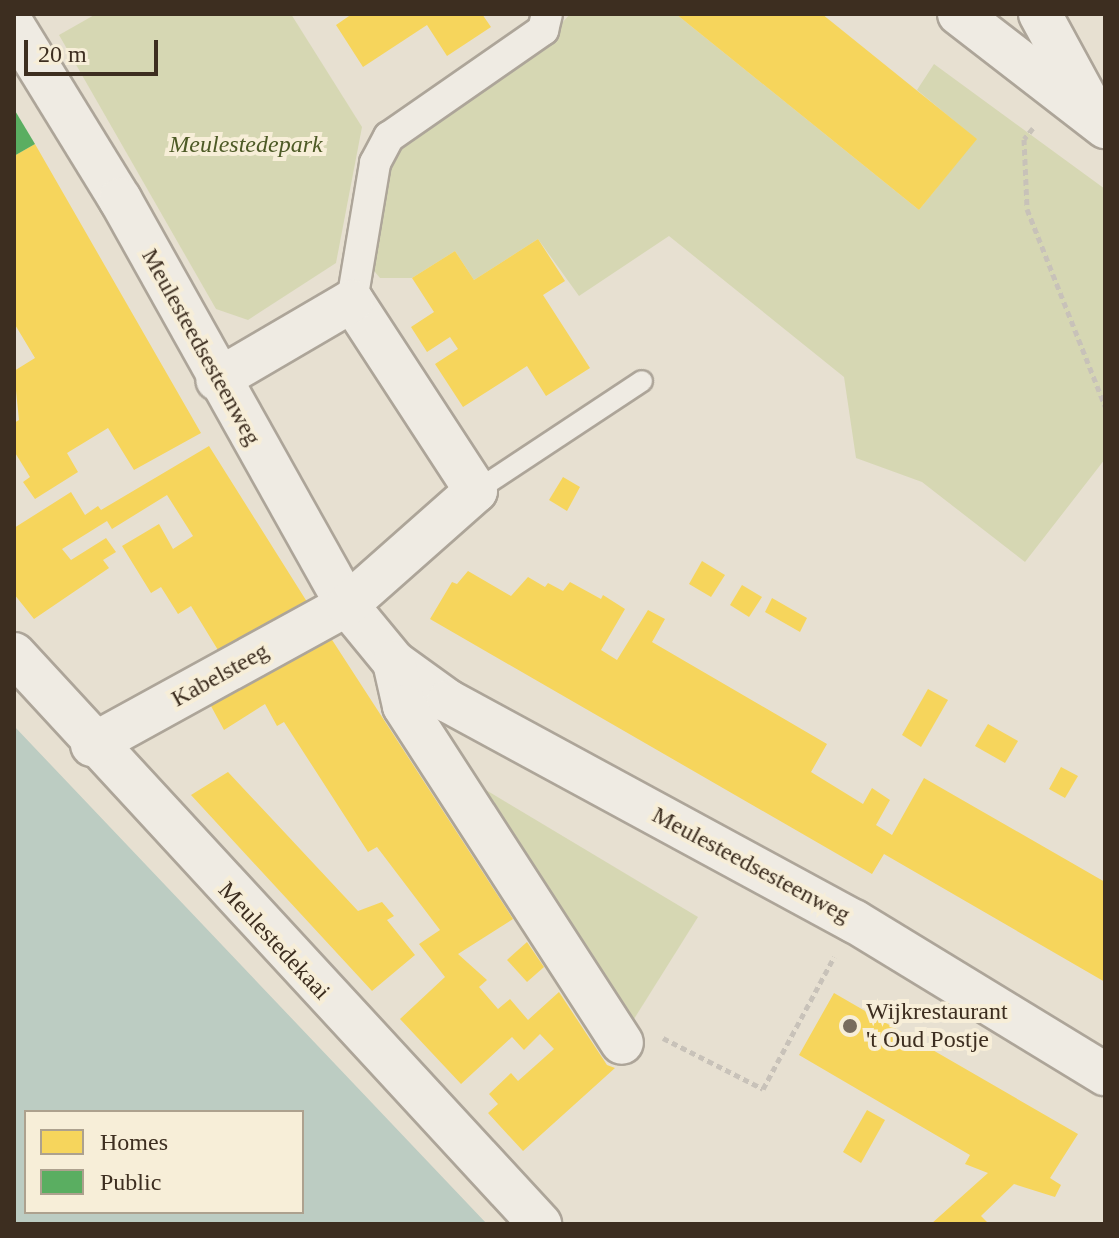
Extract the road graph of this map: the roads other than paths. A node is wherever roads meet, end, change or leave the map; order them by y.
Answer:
1 (547, 14) edge
2 (959, 14) edge
3 (1040, 14) edge
4 (14, 27) edge
5 (1102, 125) edge
6 (352, 301) junction
7 (217, 380) junction
8 (642, 381) dead end
9 (476, 491) junction
10 (347, 605) junction
11 (14, 654) edge
12 (394, 662) junction
13 (92, 745) junction
14 (622, 1043) road end
15 (1105, 1074) edge
16 (540, 1224) edge

1 - 6 street
2 - 5 street
3 - 5 street
4 - 7 street, Meulesteedsesteenweg
6 - 7 street
6 - 9 street
7 - 10 street, Meulesteedsesteenweg
8 - 9 lane
9 - 10 street, Kabelsteeg
10 - 12 street, Meulesteedsesteenweg
10 - 13 street, Kabelsteeg
11 - 13 street, Meulestedekaai
12 - 14 street, Meulesteedsesteenweg
12 - 15 street, Meulesteedsesteenweg
13 - 16 street, Meulestedekaai

